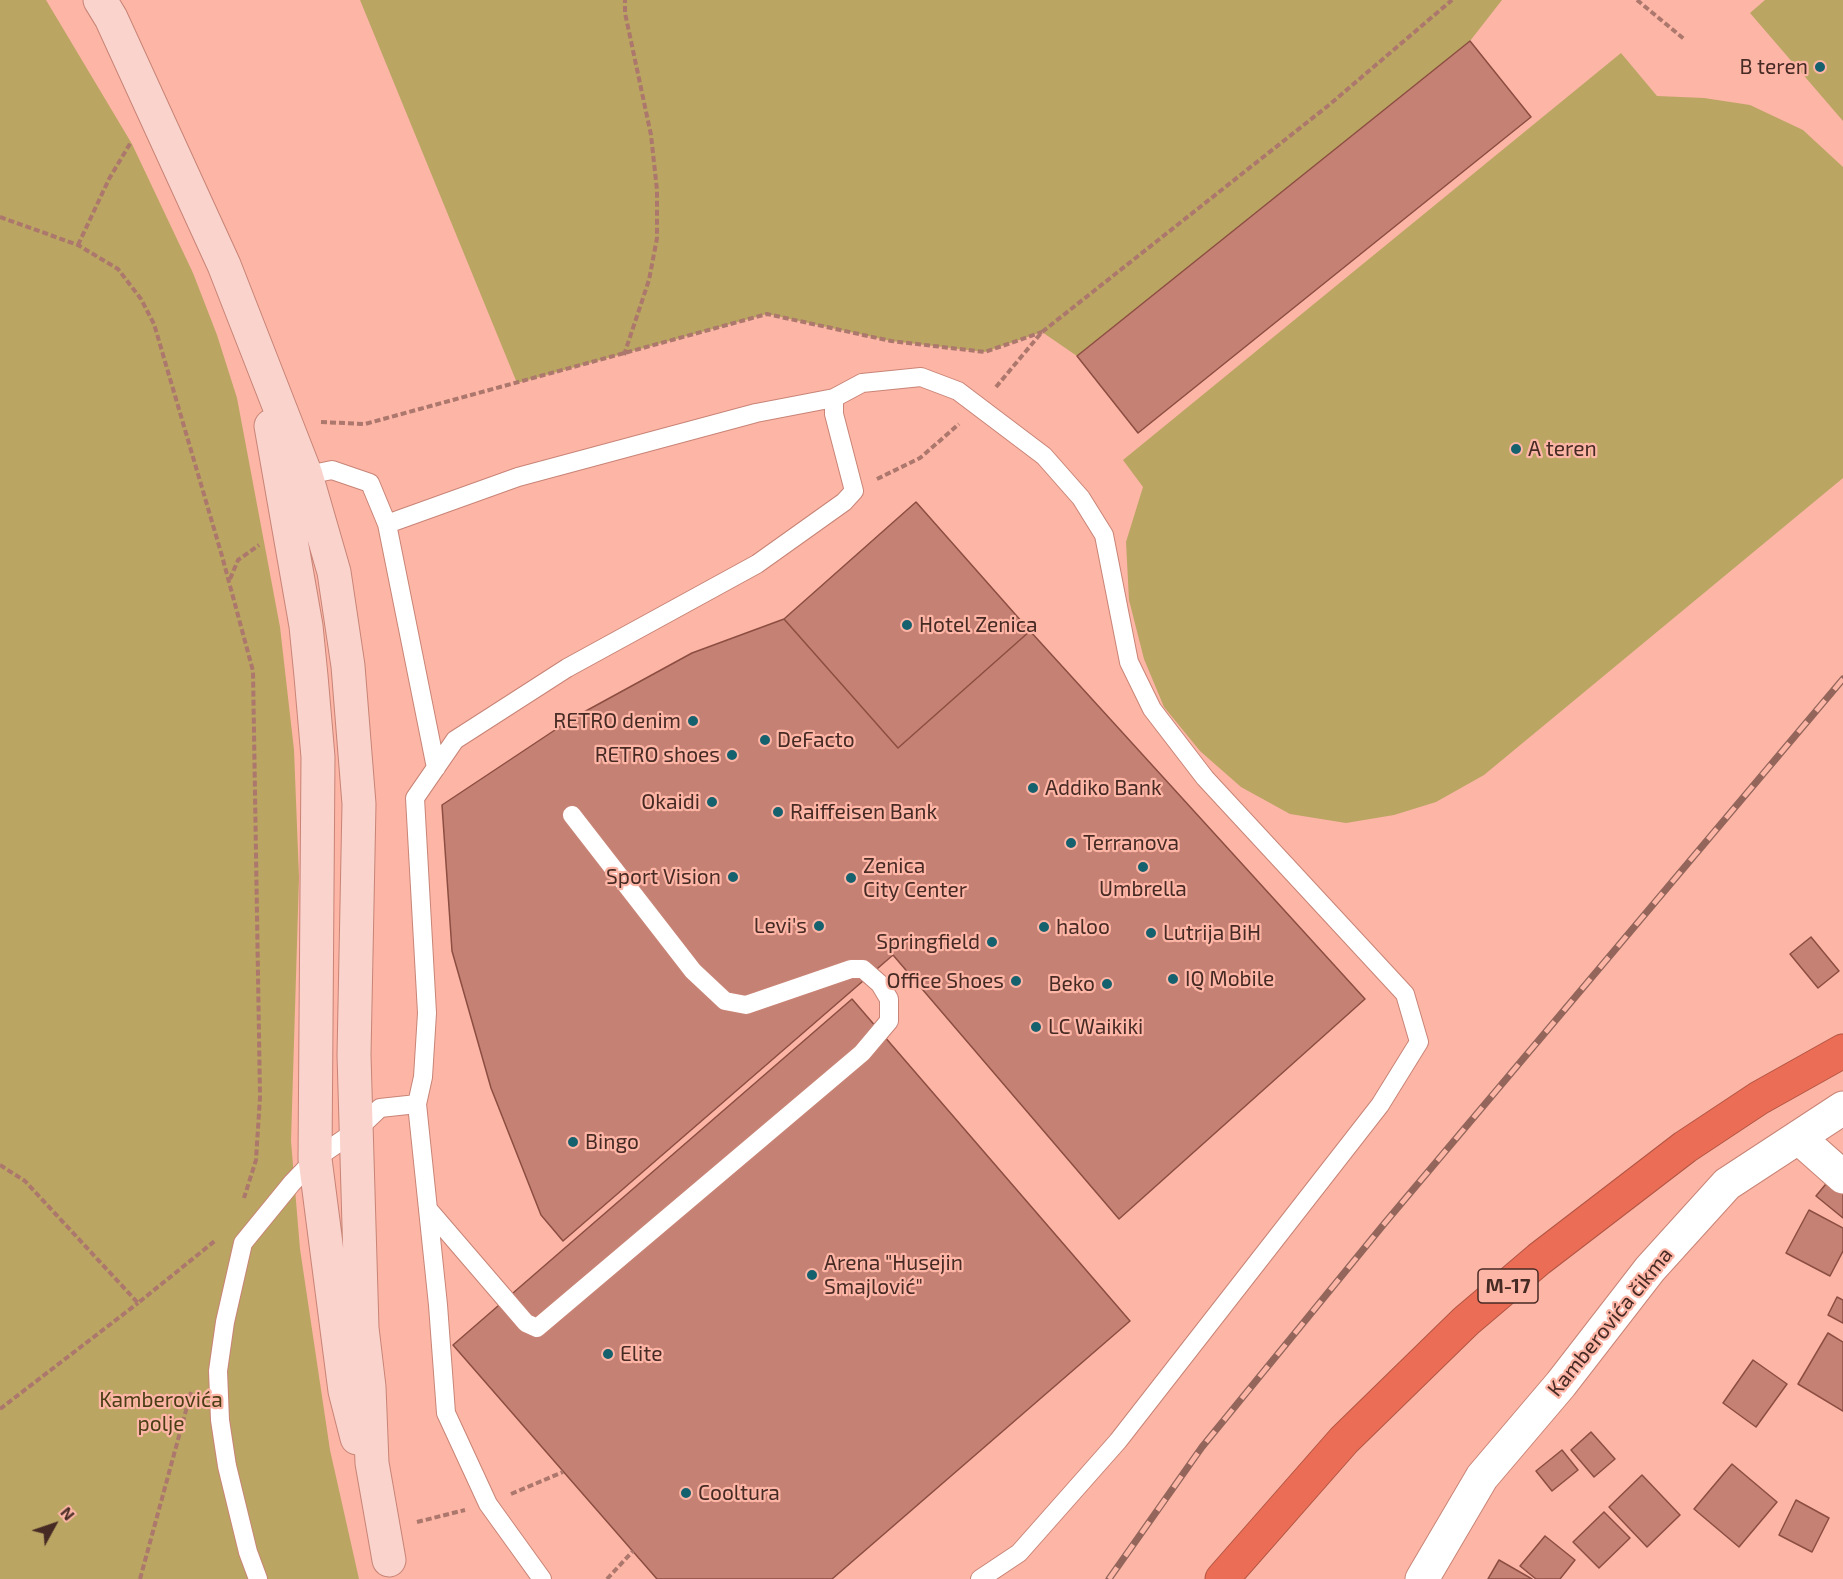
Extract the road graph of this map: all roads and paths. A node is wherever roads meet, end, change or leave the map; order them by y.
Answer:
1 (625, 0) edge
2 (1452, 0) edge
3 (1637, 0) edge
4 (105, 9) edge
5 (1684, 39) dead end
6 (136, 134) dead end
7 (0, 217) edge
8 (78, 245) junction
9 (1042, 332) junction
10 (624, 355) junction
11 (834, 398) junction
12 (979, 407) junction
13 (318, 422) dead end
14 (294, 478) junction
15 (854, 491) junction
16 (387, 524) junction
17 (265, 541) dead end
18 (229, 581) junction
19 (436, 768) junction
20 (572, 815) dead end
21 (1843, 1051) edge
22 (417, 1104) junction
23 (1843, 1108) edge
24 (357, 1130) junction
25 (1799, 1138) junction
26 (315, 1159) junction
27 (0, 1165) edge
28 (1843, 1177) edge
29 (243, 1203) dead end
30 (428, 1209) junction
31 (219, 1238) dead end
32 (138, 1303) junction
33 (194, 1380) dead end
34 (0, 1409) edge
35 (633, 1551) dead end
36 (392, 1570) edge
37 (140, 1579) edge
38 (258, 1579) edge
39 (542, 1579) edge
40 (607, 1579) edge
41 (980, 1579) edge
42 (1222, 1579) edge
43 (1422, 1579) edge

1 - 10 path
2 - 9 path
3 - 5 path
4 - 14 street
6 - 8 path
7 - 8 path
8 - 18 path
9 - 10 path
9 - 12 path
10 - 13 path
11 - 12 lane
11 - 15 lane
11 - 16 lane
12 - 15 path
12 - 41 lane
14 - 16 lane
14 - 24 street
14 - 26 street
15 - 19 lane
16 - 19 lane
17 - 18 path
18 - 29 path
19 - 22 lane
20 - 30 lane
21 - 42 highway, M-17
22 - 24 lane
22 - 30 lane
23 - 25 street, Kamberovića čikma
24 - 26 lane
24 - 36 street
25 - 28 street
25 - 43 street, Kamberovića čikma
26 - 36 street
26 - 38 lane
27 - 32 path
30 - 39 lane
31 - 32 path
32 - 34 path
33 - 37 path
35 - 40 path

